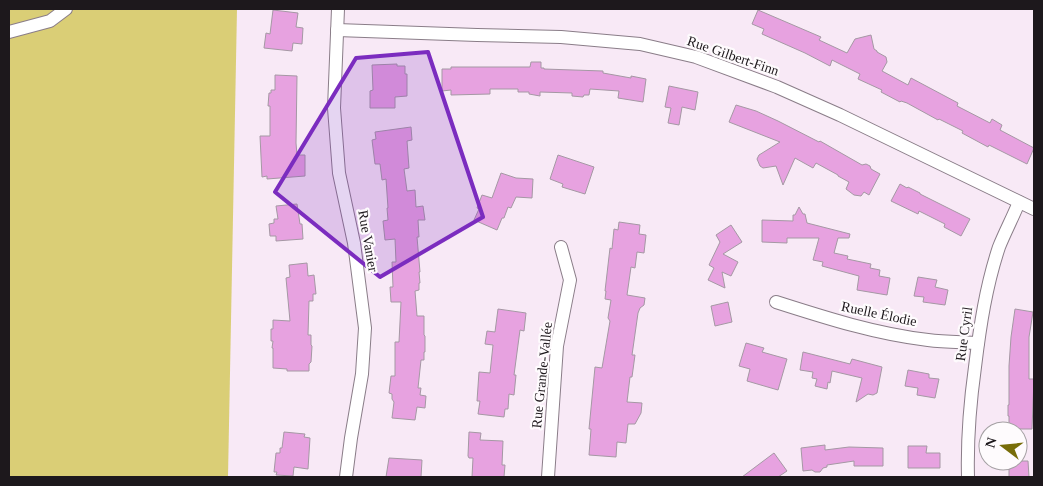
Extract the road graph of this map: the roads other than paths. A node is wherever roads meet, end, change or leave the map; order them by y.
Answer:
1 (66, 9) edge
2 (338, 9) edge
3 (337, 30) junction
4 (9, 32) edge
5 (1020, 202) junction
6 (1034, 209) edge
7 (561, 247) dead end
8 (776, 302) dead end
9 (978, 343) junction
10 (346, 477) edge
11 (548, 477) edge
12 (968, 477) edge

1 - 4 street
2 - 3 street, Rue Vanier
3 - 5 street, Rue Gilbert-Finn
3 - 10 street, Rue Vanier
5 - 6 street, Rue Gilbert-Finn
5 - 9 street, Rue Cyril
7 - 11 street, Rue Grande-Vallée
8 - 9 street, Ruelle Élodie
9 - 12 street, Rue Cyril

